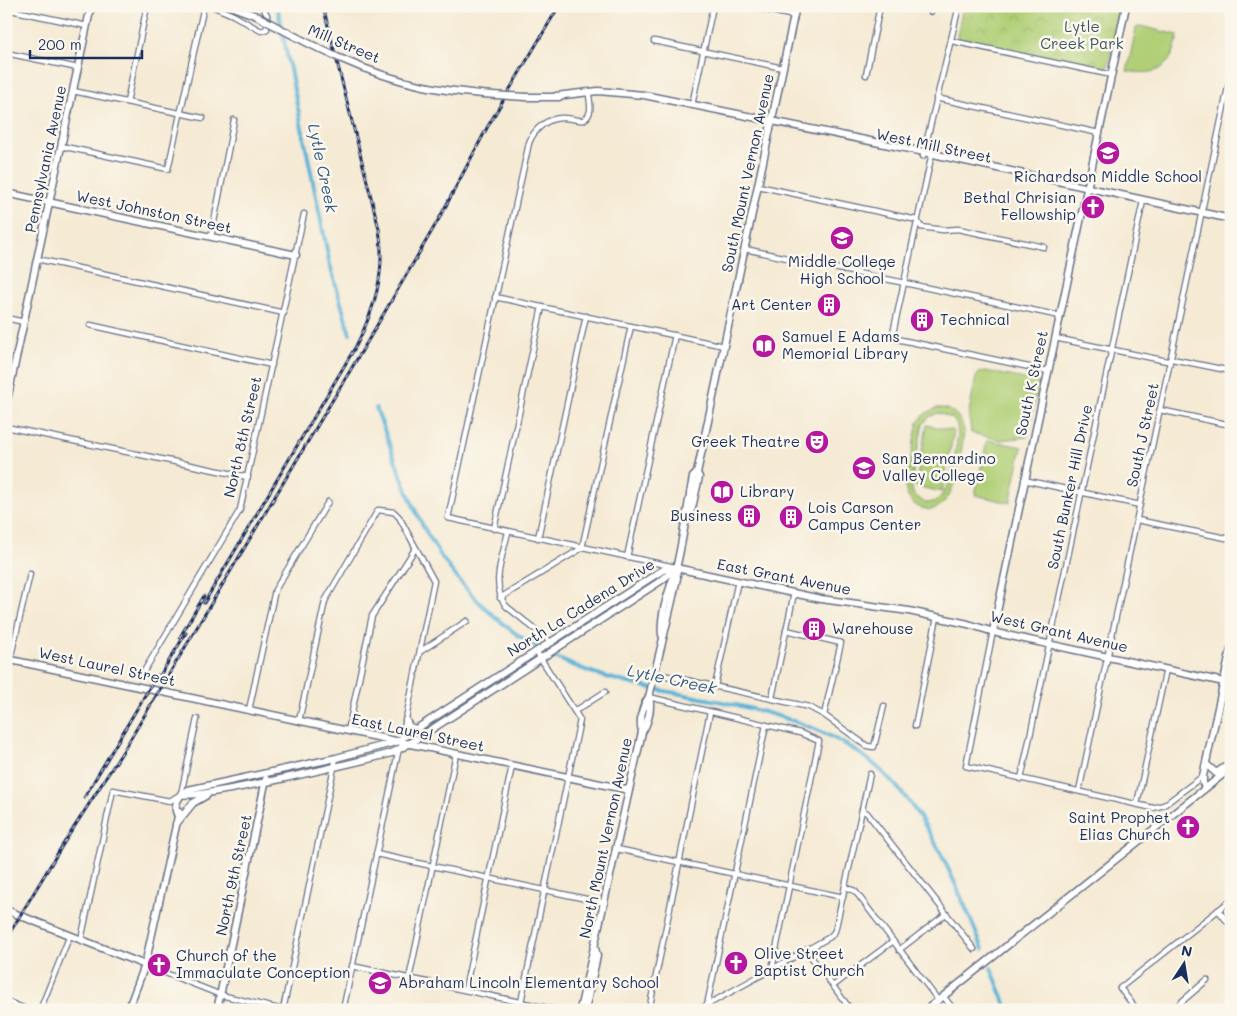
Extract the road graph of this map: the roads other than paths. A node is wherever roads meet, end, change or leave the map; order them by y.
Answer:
1 (91, 6) edge
2 (147, 6) edge
3 (204, 6) edge
4 (212, 6) edge
5 (230, 6) edge
6 (262, 6) edge
7 (713, 6) edge
8 (749, 6) edge
9 (796, 6) edge
10 (880, 6) edge
11 (932, 6) edge
12 (959, 6) edge
13 (1126, 6) edge
14 (6, 9) edge
15 (931, 12) dead end
16 (794, 16) junction
17 (86, 26) junction
18 (654, 41) dead end
19 (952, 41) junction
20 (703, 51) junction
21 (6, 53) edge
22 (78, 68) junction
23 (783, 68) junction
24 (866, 75) dead end
25 (1112, 75) junction
26 (394, 78) joint
27 (1230, 84) edge
28 (73, 91) junction
29 (602, 92) junction
30 (589, 95) junction
31 (556, 96) junction
32 (936, 98) junction
33 (126, 102) junction
34 (692, 105) junction
35 (180, 114) junction
36 (203, 118) dead end
37 (234, 120) dead end
38 (772, 122) junction
39 (1099, 133) junction
40 (61, 146) junction
41 (924, 154) junction
42 (931, 158) junction
43 (1058, 182) junction
44 (758, 186) junction
45 (1087, 189) junction
46 (6, 193) edge
47 (1143, 201) junction
48 (49, 202) junction
49 (1202, 213) junction
50 (304, 214) dead end
51 (1231, 219) edge
52 (918, 220) junction
53 (211, 237) junction
54 (1044, 247) dead end
55 (745, 249) junction
56 (296, 255) junction
57 (37, 258) junction
58 (904, 283) junction
59 (495, 297) junction
60 (542, 306) junction
61 (284, 314) junction
62 (586, 316) junction
63 (1060, 316) junction
64 (6, 318) edge
65 (24, 322) junction
66 (90, 325) dead end
67 (631, 326) junction
68 (675, 335) junction
69 (1055, 338) junction
70 (724, 346) junction
71 (1112, 350) junction
72 (1172, 359) junction
73 (272, 365) junction
74 (1048, 371) junction
75 (1231, 371) edge
76 (6, 405) edge
77 (1160, 410) junction
78 (1231, 425) edge
79 (6, 426) edge
80 (248, 477) junction
81 (1024, 480) junction
82 (1082, 493) junction
83 (328, 502) dead end
84 (1140, 505) junction
85 (1137, 520) junction
86 (494, 529) junction
87 (508, 532) junction
88 (538, 538) junction
89 (1231, 539) edge
90 (582, 548) junction
91 (415, 549) junction
92 (627, 557) junction
93 (652, 562) junction
94 (676, 568) junction
95 (30, 574) dead end
96 (654, 575) junction
97 (738, 581) junction
98 (626, 593) junction
99 (794, 593) junction
100 (500, 598) junction
101 (631, 601) junction
102 (888, 608) joint
103 (937, 617) junction
104 (467, 621) dead end
105 (786, 630) junction
106 (992, 631) junction
107 (549, 643) junction
108 (1050, 644) junction
109 (555, 649) junction
110 (1231, 649) edge
111 (421, 651) junction
112 (536, 652) junction
113 (1108, 657) junction
114 (542, 658) junction
115 (8, 659) edge
116 (1166, 669) junction
117 (654, 672) junction
118 (143, 673) dead end
119 (1224, 682) junction
120 (715, 686) junction
121 (605, 692) dead end
122 (649, 697) junction
123 (772, 698) junction
124 (202, 700) joint
125 (458, 703) junction
126 (884, 706) dead end
127 (249, 710) junction
128 (462, 710) junction
129 (575, 711) junction
130 (710, 712) junction
131 (824, 715) junction
132 (197, 719) dead end
133 (406, 720) junction
134 (300, 721) junction
135 (766, 725) junction
136 (915, 726) dead end
137 (416, 729) junction
138 (348, 731) junction
139 (425, 734) junction
140 (372, 736) junction
141 (399, 743) junction
142 (408, 744) junction
143 (428, 748) junction
144 (375, 749) junction
145 (456, 754) junction
146 (336, 762) junction
147 (1206, 764) junction
148 (512, 766) junction
149 (1231, 766) edge
150 (870, 774) dead end
151 (1204, 776) junction
152 (266, 777) junction
153 (568, 778) junction
154 (1021, 779) junction
155 (1205, 788) junction
156 (221, 790) junction
157 (629, 790) junction
158 (1079, 791) junction
159 (181, 794) junction
160 (170, 801) junction
161 (1137, 804) junction
162 (862, 810) junction
163 (176, 812) junction
164 (174, 827) junction
165 (616, 849) junction
166 (376, 854) junction
167 (678, 862) junction
168 (433, 866) junction
169 (734, 874) junction
170 (488, 878) junction
171 (790, 886) junction
172 (845, 887) junction
173 (544, 890) junction
174 (843, 897) junction
175 (1231, 900) edge
176 (605, 903) junction
177 (6, 910) edge
178 (1218, 910) junction
179 (946, 914) junction
180 (1231, 926) edge
181 (70, 935) junction
182 (81, 940) junction
183 (892, 942) junction
184 (595, 948) junction
185 (806, 950) junction
186 (900, 950) junction
187 (974, 950) dead end
188 (145, 965) junction
189 (352, 966) junction
190 (772, 969) junction
191 (409, 979) junction
192 (1207, 980) dead end
193 (833, 986) junction
194 (465, 990) junction
195 (221, 995) junction
196 (941, 998) junction
197 (6, 1001) edge
198 (521, 1002) junction
199 (706, 1008) edge
200 (28, 1010) edge
201 (40, 1010) edge
202 (128, 1010) edge
203 (217, 1010) edge
204 (283, 1010) edge
205 (343, 1010) edge
206 (557, 1010) edge
207 (580, 1010) edge
208 (585, 1010) edge
209 (649, 1010) edge
210 (698, 1010) edge
211 (851, 1010) edge
212 (926, 1010) edge
213 (954, 1010) edge
214 (1136, 1010) edge
215 (1172, 1010) edge

1 - 17 main road, Pennsylvania Avenue
2 - 33 street
3 - 35 street
4 - 6 street
5 - 26 main road, Mill Street, bridge
7 - 20 street
8 - 16 street
9 - 16 main road, South Mount Vernon Avenue
10 - 24 street
11 - 15 street
12 - 19 street
13 - 25 main road, South K Street
14 - 17 street
16 - 23 main road, South Mount Vernon Avenue
17 - 22 main road, Pennsylvania Avenue
18 - 20 street
19 - 25 street
19 - 32 street
20 - 23 street
20 - 34 street
21 - 22 street
22 - 28 main road, Pennsylvania Avenue
23 - 38 main road, South Mount Vernon Avenue
25 - 39 main road, South K Street
26 - 31 main road, West Mill Street, bridge
27 - 49 street, South J Street
28 - 33 street
28 - 40 main road, Pennsylvania Avenue
29 - 30 main road, West Mill Street
29 - 31 main road, West Mill Street
29 - 34 main road, West Mill Street
30 - 31 main road, West Mill Street
30 - 59 street
32 - 39 street
32 - 41 street
33 - 35 street
34 - 38 main road, West Mill Street
35 - 36 street
35 - 40 street
37 - 53 street
38 - 41 main road, West Mill Street
38 - 44 main road, South Mount Vernon Avenue
39 - 45 main road, South K Street
40 - 48 main road, Pennsylvania Avenue
41 - 42 main road, West Mill Street
41 - 43 main road, West Mill Street
42 - 43 main road, West Mill Street
42 - 52 street
43 - 45 main road, West Mill Street
44 - 52 street
44 - 55 main road, South Mount Vernon Avenue
45 - 47 main road, West Mill Street
45 - 63 main road, South K Street
46 - 48 main road, West Johnston Street
47 - 49 main road, West Mill Street
47 - 71 street, South Bunker Hill Drive
48 - 53 main road, West Johnston Street
48 - 57 main road, Pennsylvania Avenue
49 - 51 main road, West Mill Street
49 - 72 street, South J Street
50 - 56 street, North 8th Street
52 - 54 street
52 - 58 street
53 - 56 main road, West Johnston Street
55 - 58 street
55 - 70 main road, South Mount Vernon Avenue
56 - 61 street, North 8th Street
57 - 61 street
57 - 65 main road, Pennsylvania Avenue
58 - 63 street
58 - 74 street
59 - 60 street
59 - 86 street
60 - 62 street
60 - 86 street
61 - 73 street, North 8th Street
62 - 67 street
62 - 88 street
63 - 69 main road, South K Street
64 - 65 street
65 - 76 main road, Pennsylvania Avenue
66 - 73 street
67 - 68 street
67 - 90 street
68 - 70 street
68 - 92 street
69 - 71 street
69 - 74 main road, South K Street
70 - 94 main road, North Mount Vernon Avenue
71 - 72 street
71 - 82 street, South Bunker Hill Drive
72 - 75 street
72 - 77 street, South J Street
73 - 80 street, North 8th Street
74 - 81 main road, South K Street
77 - 78 street
77 - 84 street, South J Street
79 - 80 street
80 - 118 street, North 8th Street
81 - 82 street
81 - 106 main road, South K Street
82 - 84 street
82 - 108 street, South Bunker Hill Drive
83 - 127 street
84 - 85 street, South J Street
85 - 89 street
85 - 113 street, South J Street
86 - 87 street
87 - 88 street
87 - 100 street
88 - 90 street
90 - 92 street
90 - 100 street
91 - 111 street
91 - 134 street
91 - 138 street
92 - 93 street
93 - 94 street
93 - 96 street
94 - 96 main road, North La Cadena Drive
94 - 97 main road, East Grant Avenue
94 - 101 main road, North La Cadena Drive
94 - 117 main road, North Mount Vernon Avenue
95 - 115 street
96 - 98 main road, North La Cadena Drive
97 - 99 main road, East Grant Avenue
97 - 120 street
98 - 101 main road
98 - 107 main road, North La Cadena Drive
99 - 102 main road, East Grant Avenue
99 - 105 street
100 - 107 street
101 - 109 main road, North La Cadena Drive
102 - 103 main road, West Grant Avenue
103 - 106 main road, West Grant Avenue
103 - 136 street
104 - 111 street
105 - 123 street
105 - 131 street
106 - 108 main road, West Grant Avenue
106 - 154 street, South K Street
107 - 109 street
107 - 112 main road, North La Cadena Drive
108 - 113 main road, West Grant Avenue
108 - 154 street, South Bunker Hill Drive
109 - 114 main road, North La Cadena Drive
110 - 119 main road
111 - 133 street
112 - 114 street
112 - 125 main road, North La Cadena Drive
113 - 116 main road, West Grant Avenue
113 - 158 street, South J Street
114 - 128 main road, North La Cadena Drive
114 - 129 street
115 - 124 main road, West Laurel Street
116 - 119 main road, West Grant Avenue
116 - 161 street
117 - 120 street
117 - 122 main road, North Mount Vernon Avenue
119 - 147 main road
120 - 123 street
121 - 129 street
122 - 130 street
122 - 157 main road, North Mount Vernon Avenue
123 - 131 street
124 - 127 main road, East Laurel Street
125 - 128 main road
125 - 137 main road, North La Cadena Drive
126 - 131 street
127 - 134 main road, East Laurel Street
128 - 139 main road, North La Cadena Drive
129 - 153 street
130 - 135 street
130 - 167 street
132 - 159 street
133 - 137 main road
133 - 141 street
134 - 138 main road, East Laurel Street
135 - 169 street
135 - 171 street
137 - 141 main road, North La Cadena Drive
138 - 140 main road, East Laurel Street
139 - 142 main road, North La Cadena Drive
139 - 143 main road
140 - 141 main road, East Laurel Street
140 - 144 main road
141 - 142 main road, North La Cadena Drive
141 - 144 main road, North La Cadena Drive
141 - 146 main road, North La Cadena Drive
141 - 166 street
142 - 143 main road, East Laurel Street
143 - 145 main road, East Laurel Street
144 - 146 main road, North La Cadena Drive
145 - 148 main road, East Laurel Street
145 - 168 street
146 - 152 main road, North La Cadena Drive
146 - 204 street
147 - 149 main road
147 - 151 main road
148 - 153 main road, East Laurel Street
148 - 170 street
149 - 155 main road
150 - 162 street
151 - 155 main road
151 - 161 street
152 - 156 main road, North La Cadena Drive
152 - 159 main road, North La Cadena Drive
152 - 195 main road, North 9th Street
153 - 157 main road, East Laurel Street
153 - 173 street
154 - 158 street
155 - 196 main road
156 - 159 main road, North La Cadena Drive
156 - 164 main road
157 - 165 main road, North Mount Vernon Avenue
158 - 161 street
159 - 160 street
159 - 163 main road
160 - 163 street
160 - 182 street
162 - 172 street
162 - 179 street
163 - 164 main road
164 - 188 main road
165 - 167 street
165 - 176 main road, North Mount Vernon Avenue
166 - 168 street
166 - 189 street
167 - 169 street
167 - 209 street
168 - 170 street
168 - 191 street
169 - 171 street
169 - 199 street
170 - 173 street
170 - 194 street
171 - 174 street
171 - 190 street
172 - 174 street
172 - 183 street
173 - 176 street
173 - 198 street
174 - 185 street
175 - 178 street
176 - 184 main road, North Mount Vernon Avenue
177 - 181 main road
178 - 180 street
178 - 214 street
179 - 186 street
179 - 187 street
181 - 182 main road
181 - 201 street
182 - 188 main road
183 - 186 street
183 - 193 street
184 - 207 main road, North Mount Vernon Avenue
184 - 208 main road, North Mount Vernon Avenue
185 - 190 street
185 - 193 street
186 - 196 street
188 - 195 street
188 - 202 main road
189 - 191 street
189 - 205 street
190 - 199 street
191 - 194 street
192 - 215 street
193 - 211 street
194 - 198 street
195 - 203 main road, North 9th Street
195 - 204 street
196 - 212 main road
196 - 213 street
197 - 200 street
198 - 206 street
199 - 210 street

